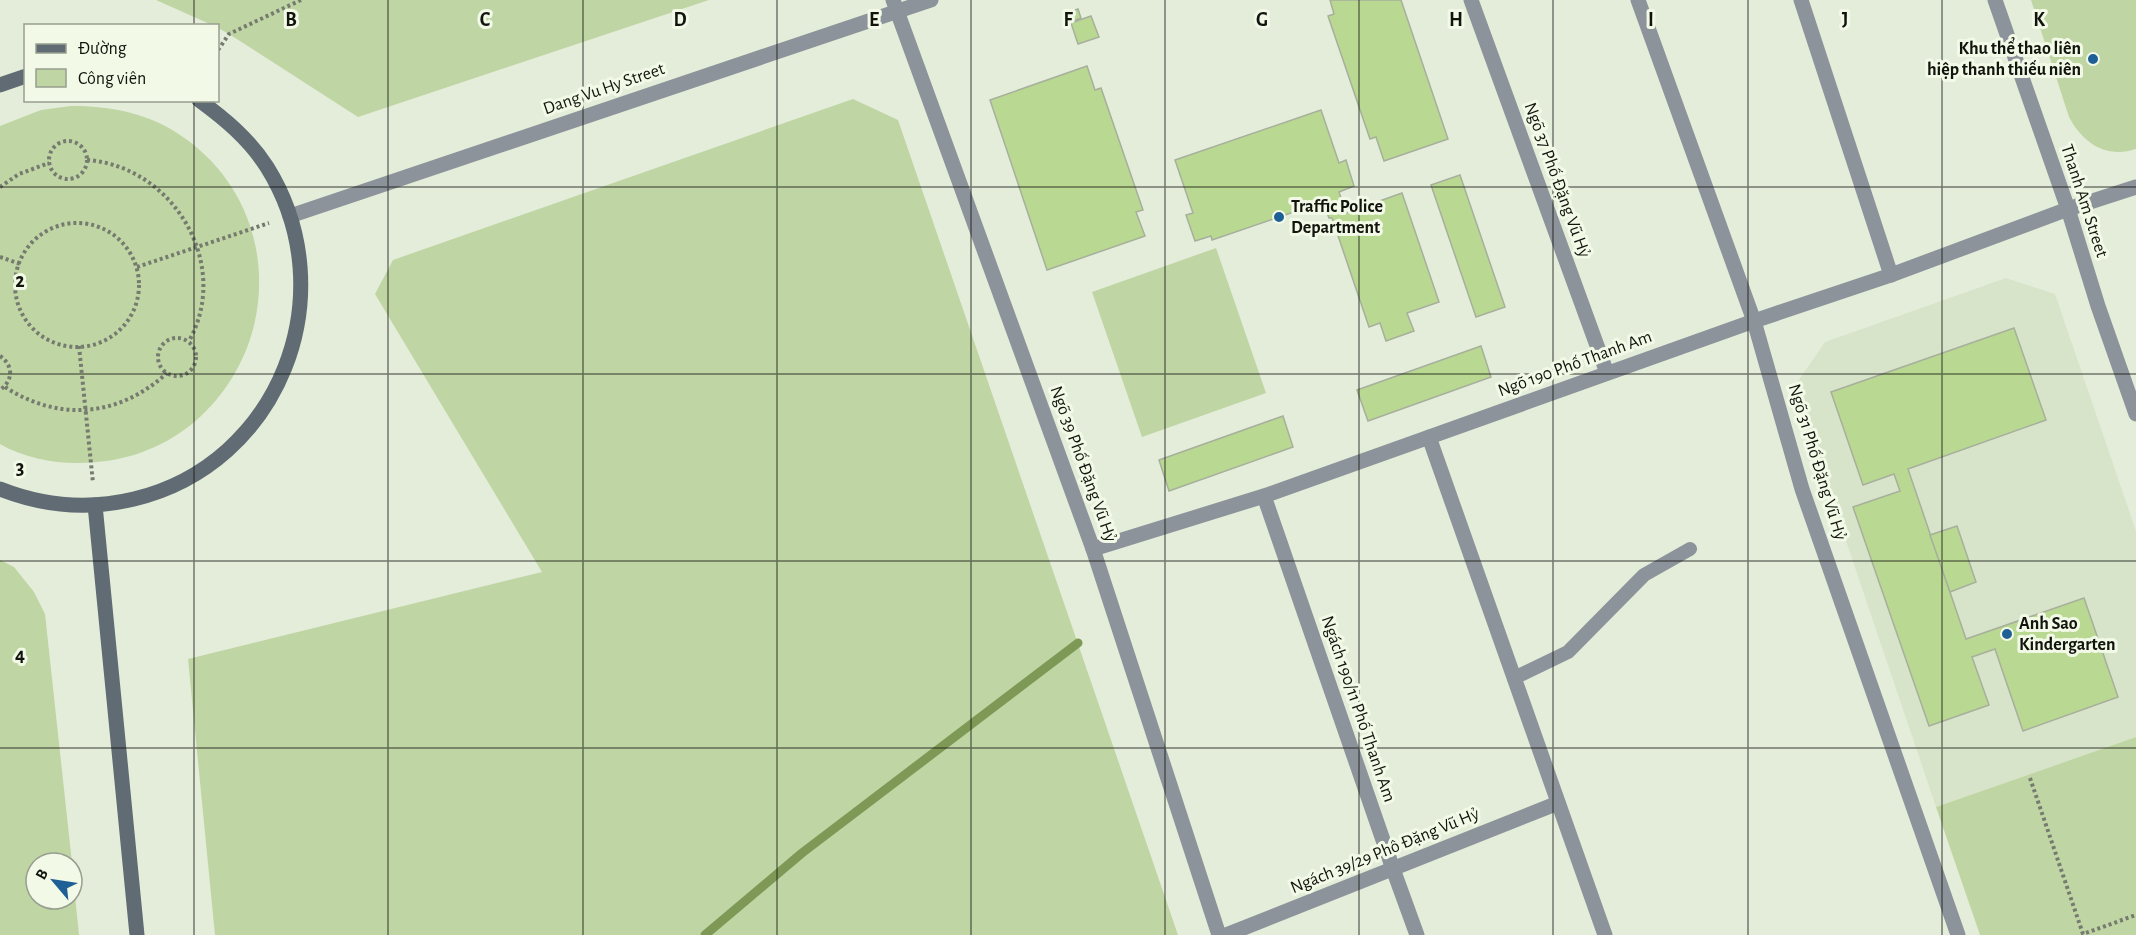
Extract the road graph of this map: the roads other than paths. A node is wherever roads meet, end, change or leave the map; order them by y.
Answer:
1 (931, 0) edge
2 (1471, 0) edge
3 (1638, 0) edge
4 (1801, 0) edge
5 (1995, 0) edge
6 (895, 6) edge
7 (24, 77) edge
8 (0, 85) edge
9 (202, 102) edge
10 (2136, 187) edge
11 (2068, 209) junction
12 (290, 216) junction
13 (1891, 275) junction
14 (1754, 321) junction
15 (1607, 373) junction
16 (2136, 414) edge
17 (1429, 437) junction
18 (0, 489) edge
19 (1264, 496) junction
20 (95, 505) junction
21 (1093, 549) junction
22 (1690, 549) dead end
23 (1514, 678) junction
24 (1558, 803) junction
25 (1393, 869) junction
26 (137, 935) edge
27 (1219, 935) edge
28 (1226, 935) edge
29 (1417, 935) edge
30 (1605, 935) edge
31 (1958, 935) edge

1 - 6 street, Dang Vu Hy Street
2 - 15 street, Ngõ 37 Phố Đặng Vũ Hỷ
3 - 14 street, Ngõ 31 Phố Đặng Vũ Hỷ
4 - 13 street
5 - 11 street, Thanh Am Street
6 - 12 street, Dang Vu Hy Street
6 - 21 street, Ngõ 39 Phố Đặng Vũ Hỷ
7 - 8 main road
9 - 12 main road
10 - 11 street, Ngõ 190 Phố Thanh Am
11 - 13 street, Ngõ 190 Phố Thanh Am
11 - 16 street, Thanh Am Street
12 - 20 main road
13 - 14 street, Ngõ 190 Phố Thanh Am
14 - 15 street, Ngõ 190 Phố Thanh Am
14 - 31 street, Ngõ 31 Phố Đặng Vũ Hỷ
15 - 17 street, Ngõ 190 Phố Thanh Am
17 - 19 street, Ngõ 190 Phố Thanh Am
17 - 23 street
18 - 20 main road
19 - 21 street, Ngõ 190 Phố Thanh Am
19 - 25 street, Ngách 190/11 Phố Thanh Am
20 - 26 main road
21 - 27 street, Ngõ 39 Phố Đặng Vũ Hỷ
22 - 23 lane
23 - 24 street
24 - 25 street, Ngách 39/29 Phô Đặng Vũ Hỷ
24 - 30 street
25 - 28 street, Ngách 39/29 Phô Đặng Vũ Hỷ
25 - 29 street, Ngách 190/11 Phố Thanh Am

